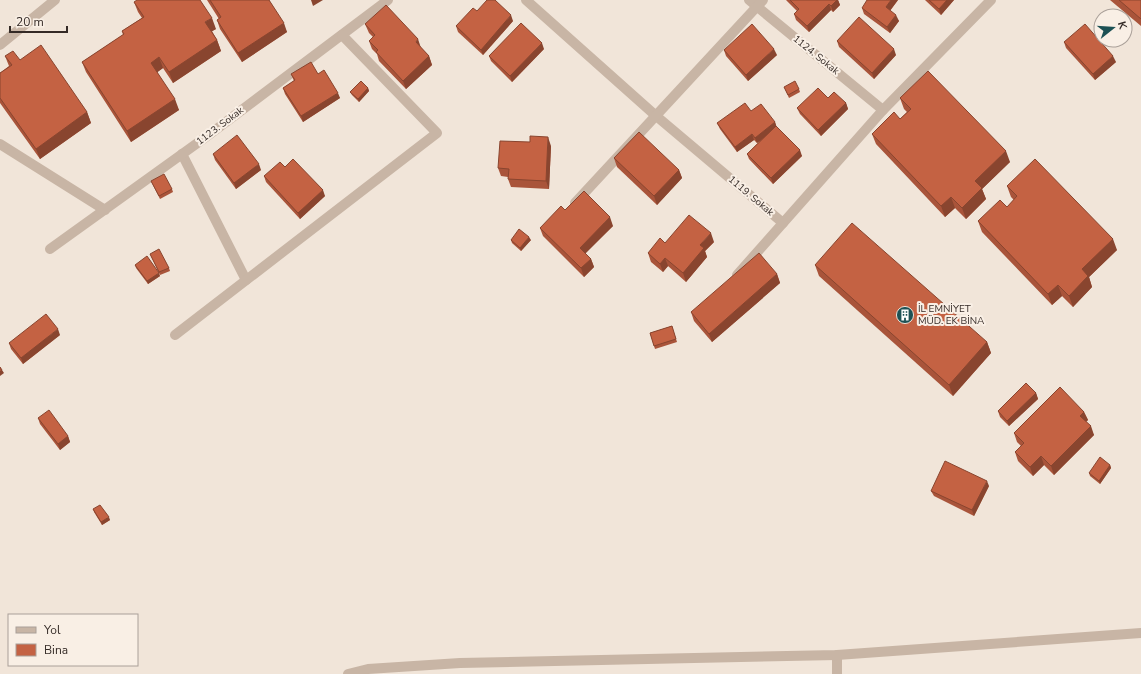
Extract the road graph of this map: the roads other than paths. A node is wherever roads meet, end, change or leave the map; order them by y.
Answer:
1 (55, 0) edge
2 (388, 0) edge
3 (526, 0) edge
4 (991, 0) edge
5 (756, 2) edge
6 (342, 34) junction
7 (0, 45) edge
8 (882, 110) junction
9 (655, 115) junction
10 (0, 144) edge
11 (182, 154) junction
12 (105, 210) junction
13 (568, 211) edge
14 (783, 223) junction
15 (50, 249) dead end
16 (734, 278) edge
17 (246, 280) junction
18 (175, 335) dead end
19 (1141, 634) edge
20 (837, 655) junction
21 (348, 674) edge
22 (837, 674) edge

1 - 7 street
2 - 6 street, 1123. Sokak
3 - 9 street, 1119. Sokak
4 - 8 street, 1119. Sokak
5 - 8 street, 1124. Sokak
5 - 9 street
6 - 11 street, 1123. Sokak
6 - 17 street
8 - 14 street, 1119. Sokak
9 - 13 street
9 - 14 street, 1119. Sokak
10 - 12 street
11 - 12 street, 1123. Sokak
11 - 17 street
12 - 15 street, 1123. Sokak
14 - 16 street
17 - 18 street
19 - 20 street
20 - 21 street
20 - 22 street

